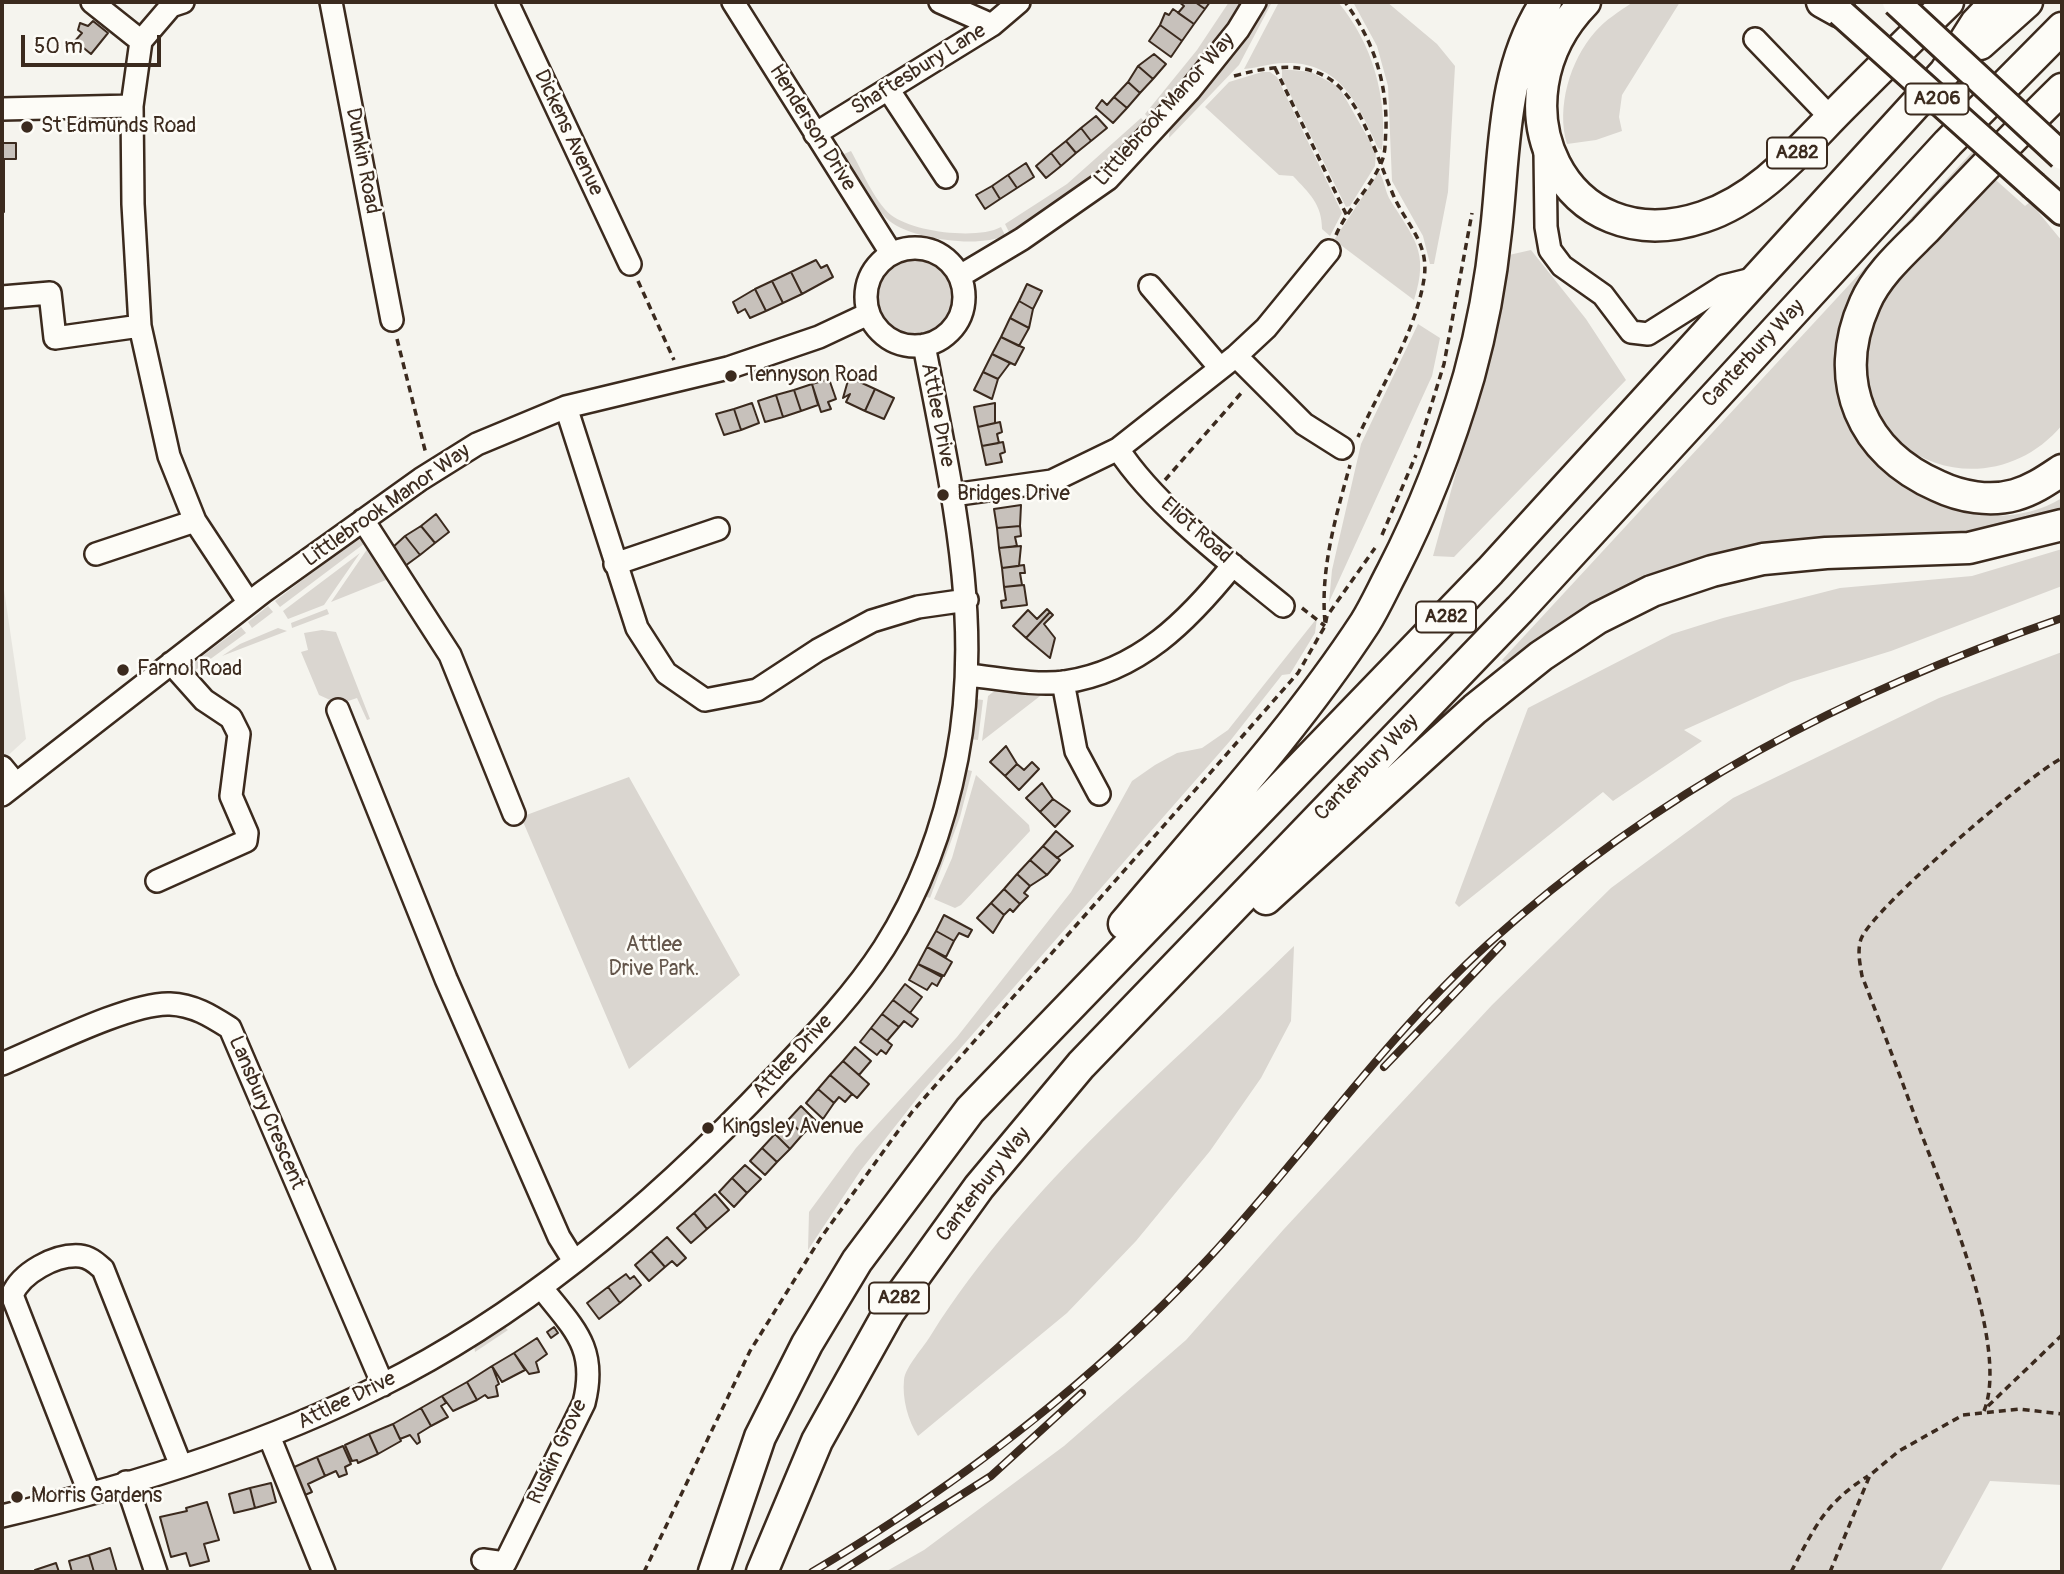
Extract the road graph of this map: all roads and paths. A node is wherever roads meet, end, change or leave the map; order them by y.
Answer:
1 (92, 2) edge
2 (183, 2) edge
3 (331, 2) edge
4 (506, 2) edge
5 (733, 2) edge
6 (940, 2) edge
7 (1018, 2) edge
8 (1255, 2) edge
9 (1345, 2) edge
10 (1546, 2) edge
11 (1585, 2) edge
12 (1896, 2) edge
13 (1948, 2) edge
14 (1996, 2) edge
15 (2027, 2) edge
16 (1831, 5) edge
17 (992, 25) junction
18 (2062, 28) edge
19 (1755, 39) dead end
20 (141, 41) junction
21 (1275, 68) junction
22 (1945, 72) junction
23 (1234, 76) dead end
24 (888, 89) junction
25 (2062, 89) edge
26 (132, 106) junction
27 (2, 109) edge
28 (1831, 118) junction
29 (815, 134) junction
30 (1545, 145) junction
31 (2062, 156) edge
32 (1382, 162) junction
33 (946, 177) dead end
34 (2062, 211) edge
35 (1347, 216) junction
36 (1329, 251) joint
37 (891, 253) junction
38 (630, 264) joint
39 (960, 276) junction
40 (1756, 278) junction
41 (1150, 286) dead end
42 (2, 297) edge
43 (868, 314) junction
44 (392, 320) joint
45 (140, 326) junction
46 (924, 345) junction
47 (1228, 362) junction
48 (1444, 363) dead end
49 (1256, 376) junction
50 (682, 378) junction
51 (566, 407) junction
52 (1350, 448) junction
53 (1118, 449) junction
54 (2062, 470) edge
55 (431, 472) junction
56 (1154, 492) junction
57 (953, 495) junction
58 (363, 520) junction
59 (195, 521) junction
60 (2062, 525) edge
61 (718, 529) dead end
62 (96, 554) dead end
63 (615, 564) junction
64 (1233, 565) junction
65 (967, 600) junction
66 (249, 603) junction
67 (1283, 606) joint
68 (1325, 626) junction
69 (171, 663) junction
70 (968, 675) junction
71 (1063, 682) junction
72 (338, 709) dead end
73 (2062, 758) edge
74 (2, 767) edge
75 (9, 789) edge
76 (1099, 794) dead end
77 (514, 814) dead end
78 (158, 881) dead end
79 (2, 1064) edge
80 (1081, 1065) junction
81 (970, 1110) junction
82 (574, 1261) junction
83 (541, 1287) junction
84 (2062, 1335) edge
85 (383, 1385) junction
86 (1984, 1410) junction
87 (2062, 1414) edge
88 (269, 1436) junction
89 (181, 1466) junction
90 (1870, 1475) junction
91 (126, 1482) junction
92 (89, 1492) junction
93 (2, 1516) edge
94 (483, 1560) dead end
95 (764, 1567) edge
96 (156, 1572) edge
97 (324, 1572) edge
98 (644, 1572) edge
99 (713, 1572) edge
100 (1791, 1572) edge
101 (1830, 1572) edge

1 - 20 street
2 - 20 street
3 - 44 street, Dunkin Road
4 - 38 street, Dickens Avenue
5 - 29 street, Henderson Drive
6 - 17 street
7 - 17 street, Shaftesbury Lane
8 - 39 street, Littlebrook Manor Way
9 - 32 path
10 - 81 highway, A282
11 - 30 highway, A282
12 - 31 main road, A206, bridge
13 - 28 highway, A282
14 - 22 highway, A282
15 - 22 highway, A282
16 - 34 main road, A206, bridge
17 - 24 street, Shaftesbury Lane
18 - 80 highway, Canterbury Way / A282
19 - 28 street
20 - 26 street
21 - 23 path
21 - 32 path
21 - 35 path
22 - 40 highway, A282
24 - 29 street, Shaftesbury Lane
24 - 33 street
25 - 54 highway
26 - 27 street
26 - 45 street
28 - 30 highway, A282
29 - 37 street, Henderson Drive
30 - 40 street
32 - 35 path
32 - 52 path
35 - 36 path
36 - 47 street
37 - 39 street
37 - 43 street
38 - 50 path
39 - 46 street
40 - 81 highway, A282
41 - 47 street
42 - 45 street
43 - 46 street
43 - 50 street, Littlebrook Manor Way
44 - 55 path
45 - 59 street
46 - 57 street, Attlee Drive
47 - 49 street
47 - 53 street
48 - 68 path
49 - 52 street
49 - 56 path
50 - 51 street, Littlebrook Manor Way
51 - 55 street, Littlebrook Manor Way
51 - 63 street
52 - 68 path
53 - 56 street, Eliot Road
53 - 57 street
55 - 58 street, Littlebrook Manor Way
56 - 64 street, Eliot Road
57 - 65 street, Attlee Drive
58 - 66 street, Littlebrook Manor Way
58 - 77 street
59 - 62 street
59 - 66 street
60 - 80 highway, A282
61 - 63 street
63 - 65 street
64 - 67 street, Eliot Road
64 - 71 street
65 - 70 street, Attlee Drive
66 - 69 street, Littlebrook Manor Way
67 - 68 path
68 - 98 path
69 - 75 street, Littlebrook Manor Way
69 - 78 street
70 - 71 street
70 - 82 street, Attlee Drive
71 - 76 street
72 - 82 street
73 - 86 path
74 - 75 street
79 - 85 street, Lansbury Crescent
80 - 95 highway, Canterbury Way / A282
81 - 99 highway, A282
82 - 83 street, Attlee Drive
83 - 85 street, Attlee Drive
83 - 94 street, Ruskin Grove
84 - 86 path
85 - 88 street, Attlee Drive
86 - 87 path
86 - 90 path
88 - 89 street, Attlee Drive
88 - 97 street
89 - 91 street, Attlee Drive
89 - 92 street
90 - 100 path
90 - 101 path
91 - 92 street, Attlee Drive
91 - 96 street
92 - 93 street, Attlee Drive

